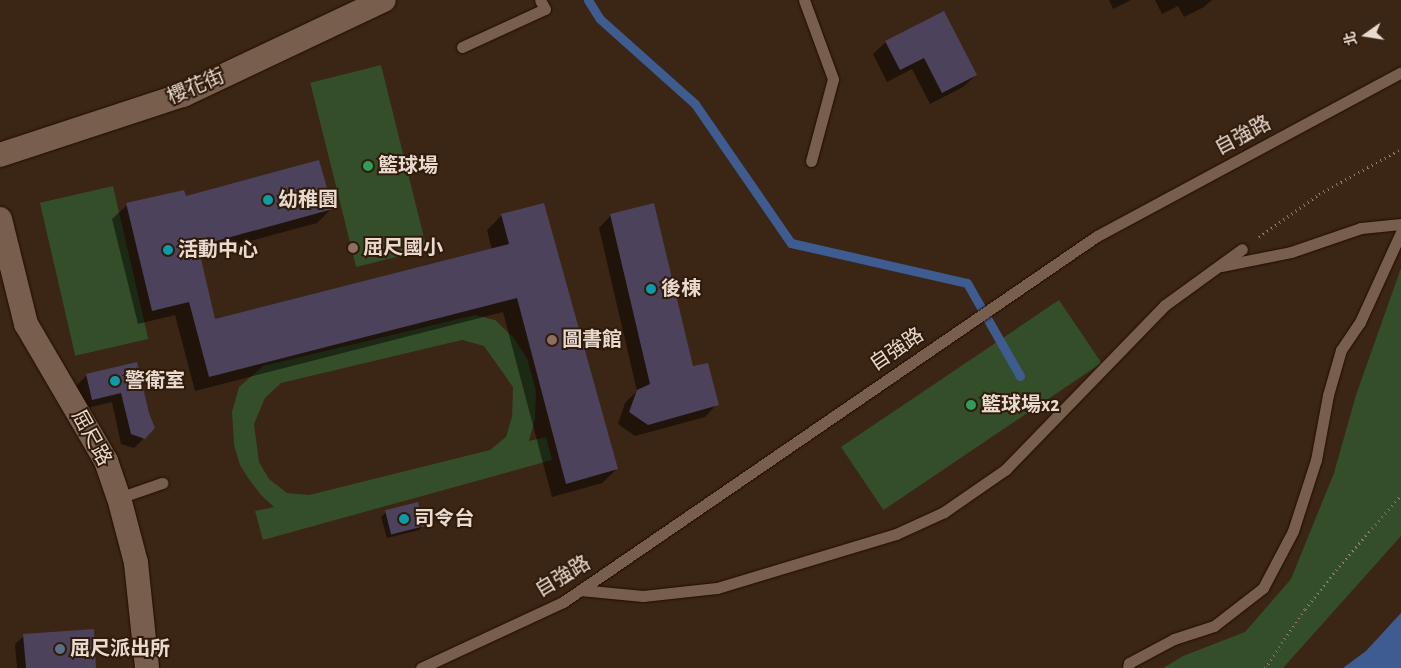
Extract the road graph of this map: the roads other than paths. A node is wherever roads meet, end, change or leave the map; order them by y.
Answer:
1 (384, 0) edge
2 (540, 0) edge
3 (804, 0) edge
4 (462, 47) dead end
5 (1401, 72) edge
6 (0, 155) edge
7 (811, 160) dead end
8 (0, 219) edge
9 (1401, 224) edge
10 (1401, 232) edge
11 (1242, 249) road end
12 (1217, 267) junction
13 (162, 483) dead end
14 (119, 498) junction
15 (580, 590) junction
16 (147, 668) edge
17 (421, 668) edge
18 (1128, 668) edge

1 - 6 street, 櫻花街
2 - 4 lane
3 - 7 lane
5 - 15 lane, 自強路
8 - 14 street, 屈尺路
9 - 12 lane
10 - 18 lane
11 - 12 lane
12 - 15 lane
13 - 14 lane
14 - 16 street, 屈尺路
15 - 17 lane, 自強路

